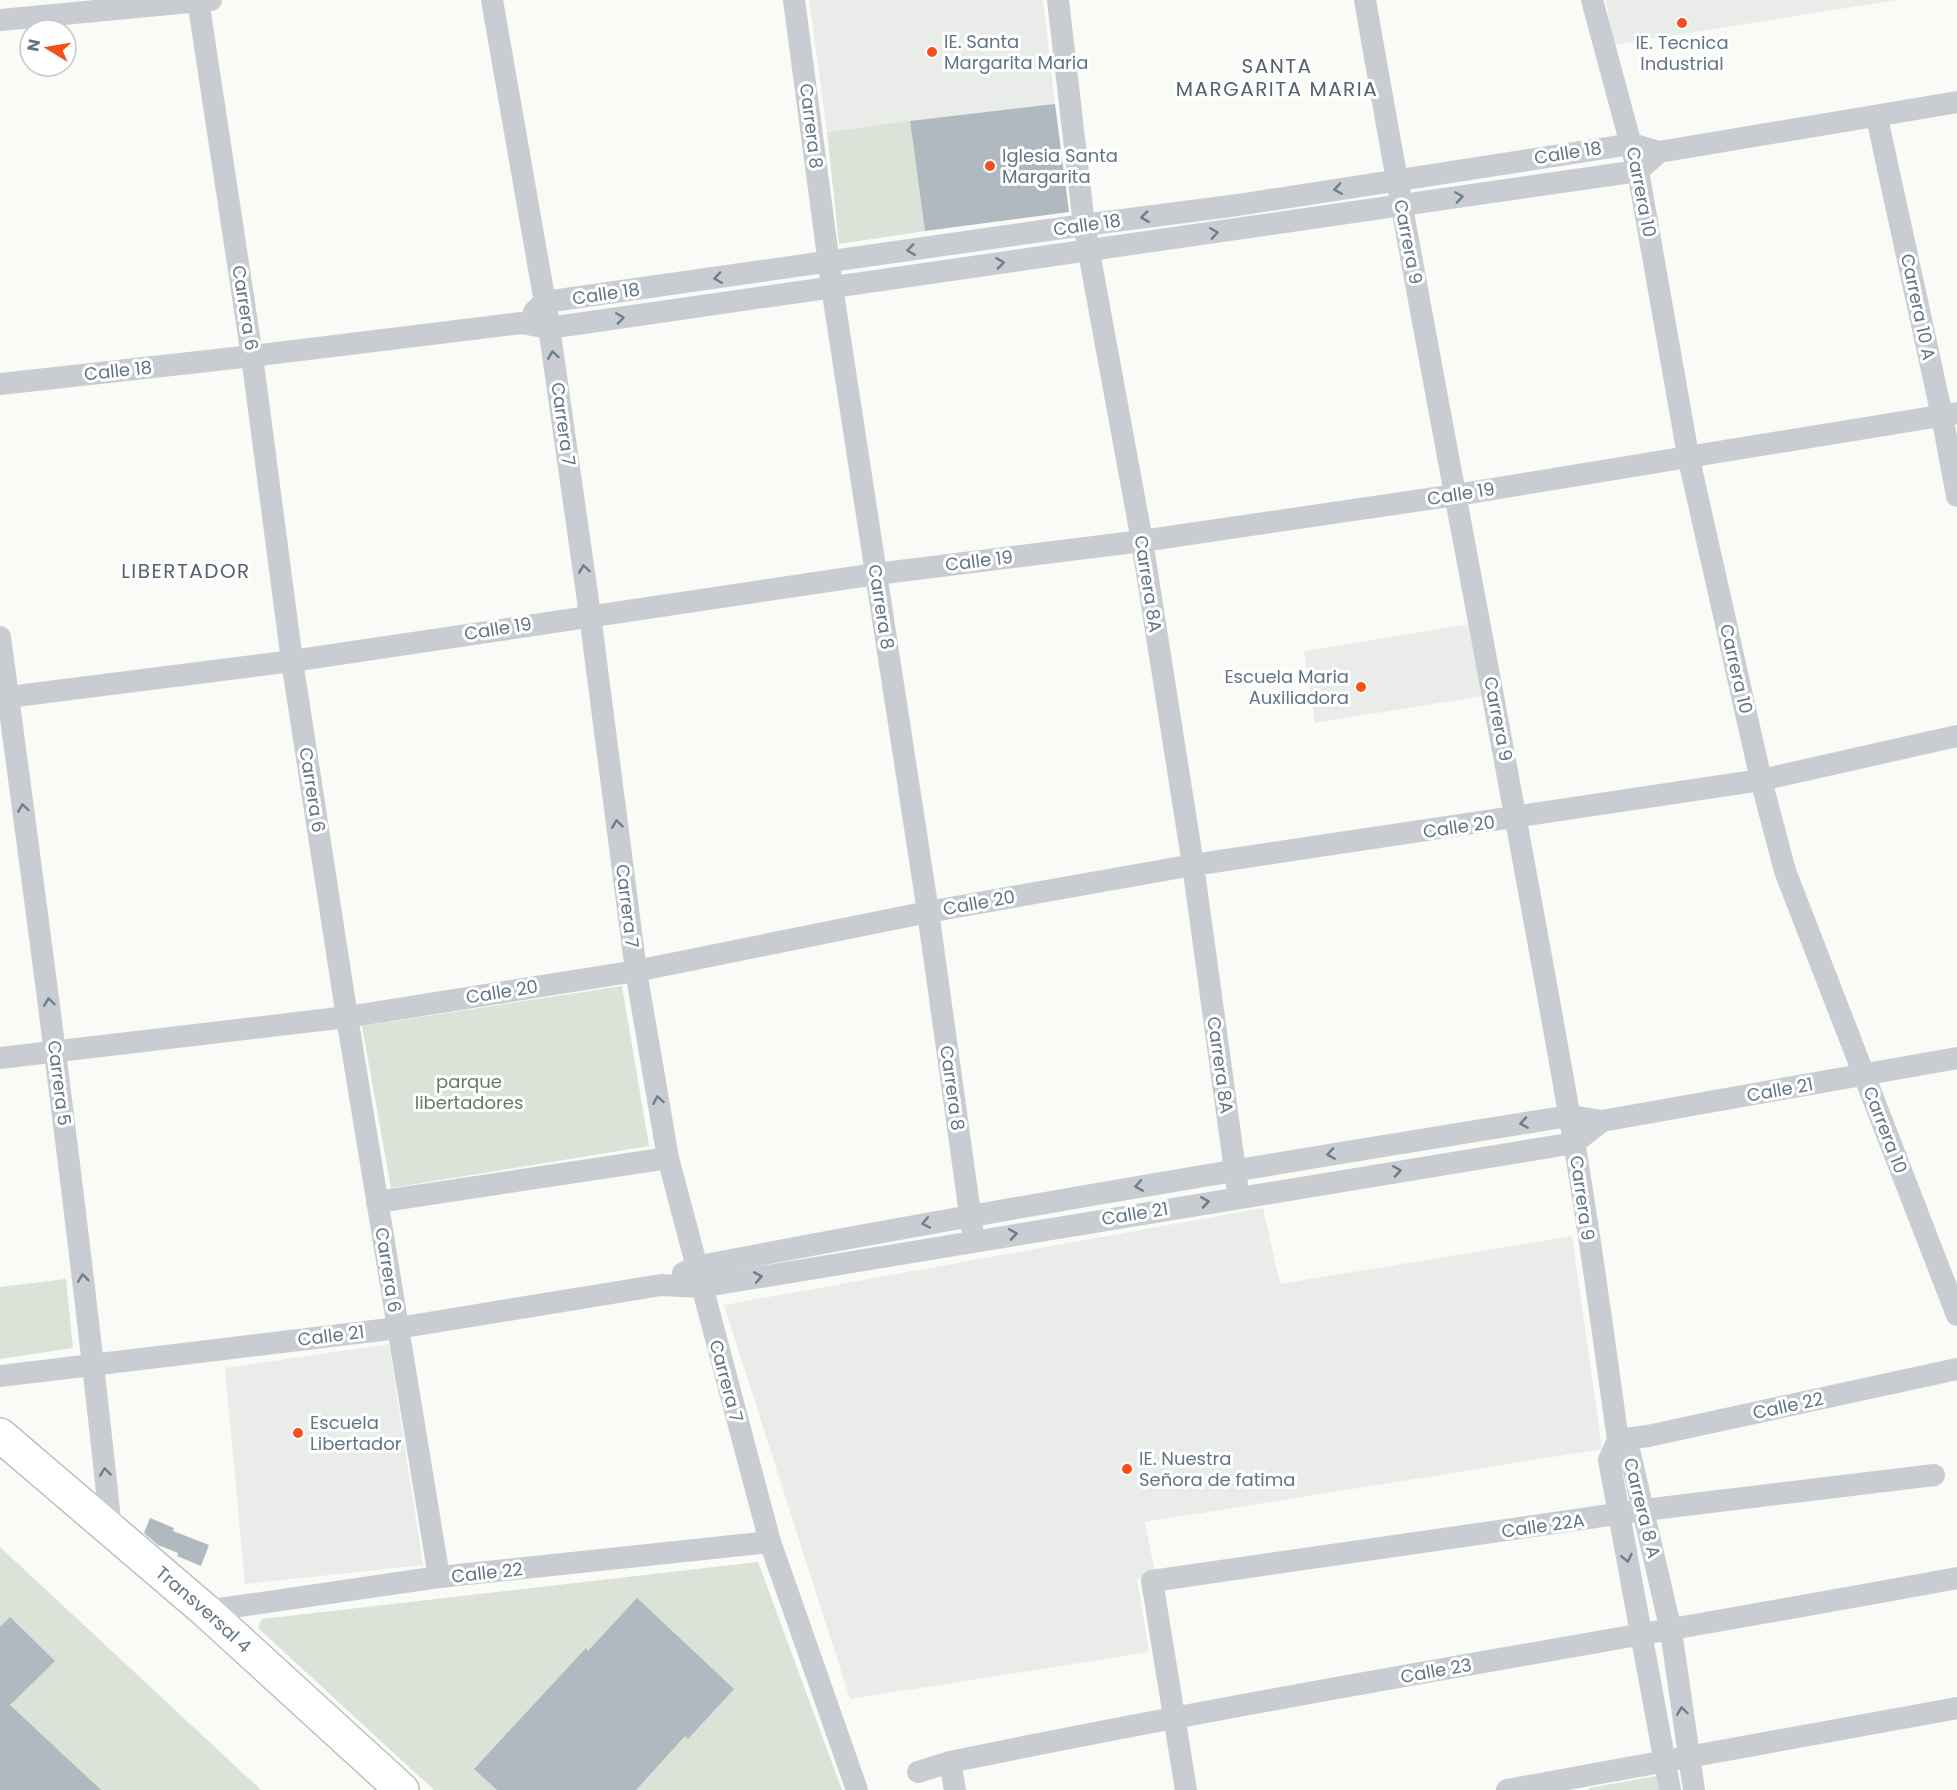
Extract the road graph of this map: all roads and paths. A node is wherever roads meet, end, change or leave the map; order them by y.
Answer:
1 (492, 0) edge
2 (794, 0) edge
3 (1058, 0) edge
4 (1365, 0) edge
5 (1592, 0) edge
6 (202, 1) edge
7 (0, 20) edge
8 (1957, 102) edge
9 (1876, 118) junction
10 (1632, 144) junction
11 (1659, 152) junction
12 (1638, 171) junction
13 (1396, 179) junction
14 (1238, 205) junction
15 (1401, 206) junction
16 (1084, 225) junction
17 (1242, 229) junction
18 (953, 244) junction
19 (1089, 251) junction
20 (829, 262) junction
21 (957, 268) junction
22 (681, 283) junction
23 (832, 287) junction
24 (545, 302) junction
25 (685, 309) junction
26 (521, 323) junction
27 (549, 328) junction
28 (252, 356) junction
29 (0, 384) edge
30 (1950, 414) edge
31 (1688, 455) junction
32 (1456, 495) junction
33 (1957, 496) edge
34 (1142, 541) junction
35 (876, 574) junction
36 (590, 615) junction
37 (0, 637) edge
38 (292, 661) junction
39 (4, 698) edge
40 (1957, 736) edge
41 (1761, 780) junction
42 (1517, 818) junction
43 (1193, 865) junction
44 (928, 912) junction
45 (636, 971) junction
46 (347, 1017) junction
47 (55, 1052) junction
48 (0, 1058) edge
49 (1957, 1058) edge
50 (1863, 1075) junction
51 (1569, 1116) junction
52 (1602, 1121) junction
53 (1574, 1143) junction
54 (668, 1158) junction
55 (1234, 1170) junction
56 (1239, 1197) junction
57 (377, 1202) junction
58 (970, 1214) junction
59 (974, 1241) junction
60 (698, 1277) junction
61 (1957, 1315) edge
62 (398, 1328) junction
63 (94, 1366) junction
64 (1957, 1369) edge
65 (0, 1376) edge
66 (0, 1435) edge
67 (1618, 1440) junction
68 (1934, 1475) dead end
69 (1644, 1510) junction
70 (1619, 1515) junction
71 (111, 1530) junction
72 (770, 1542) junction
73 (439, 1577) junction
74 (1957, 1578) edge
75 (206, 1611) junction
76 (1671, 1631) junction
77 (1642, 1635) junction
78 (1957, 1708) edge
79 (1173, 1716) junction
80 (1688, 1757) junction
81 (950, 1762) junction
82 (1664, 1762) junction
83 (918, 1772) dead end
84 (402, 1790) edge
85 (857, 1790) edge
86 (956, 1790) edge
87 (1186, 1790) edge
88 (1507, 1790) edge
89 (1670, 1790) edge
90 (1694, 1790) edge

1 - 24 street, Carrera 7
2 - 20 street, Carrera 8
3 - 16 street, Carrera 8A
4 - 13 street, Carrera 9
5 - 10 street, Carrera 10
6 - 7 street
6 - 28 street, Carrera 6
8 - 9 street, Calle 18
9 - 11 street, Calle 18
9 - 30 street, Carrera 10 A
10 - 11 street, Calle 18
10 - 12 street, Carrera 10
10 - 13 street, Calle 18
11 - 12 street
15 -> 12 street, Calle 18
12 - 31 street, Carrera 10
13 -> 14 street, Calle 18
13 - 15 street, Carrera 9
14 -> 16 street, Calle 18
14 - 17 street
15 - 17 street, Calle 18
15 - 32 street, Carrera 9
16 - 18 street, Calle 18
16 - 19 street, Carrera 8A
19 -> 17 street, Calle 18
18 -> 20 street, Calle 18
18 - 21 street
21 -> 19 street, Calle 18
19 - 34 street, Carrera 8A
20 -> 22 street, Calle 18
20 - 23 street, Carrera 8
21 - 23 street, Calle 18
22 - 24 street, Calle 18
22 - 25 street
23 - 25 street, Calle 18
23 - 35 street, Carrera 8
24 - 26 street
24 - 27 street, Carrera 7
27 -> 25 street, Calle 18
26 - 27 street, Calle 18
26 - 28 street, Calle 18
36 -> 27 street, Carrera 7
28 - 29 street, Calle 18
28 - 38 street, Carrera 6
30 - 31 street, Calle 19
30 - 33 street, Carrera 10 A
31 - 32 street, Calle 19
31 - 41 street, Carrera 10
32 - 34 street, Calle 19
32 - 42 street, Carrera 9
34 - 35 street, Calle 19
34 - 43 street, Carrera 8A
35 - 36 street, Calle 19
35 - 44 street, Carrera 8
36 - 38 street, Calle 19
45 -> 36 street, Carrera 7
37 - 39 street, Carrera 5
38 - 39 street, Calle 19
38 - 46 street, Carrera 6
47 -> 39 street, Carrera 5
40 - 41 street, Calle 20
41 - 42 street, Calle 20
41 - 50 street, Carrera 10
42 - 43 street, Calle 20
42 - 51 street, Carrera 9
43 - 44 street, Calle 20
43 - 55 street, Carrera 8A
44 - 45 street, Calle 20
44 - 58 street, Carrera 8
45 - 46 street, Calle 20
54 -> 45 street, Carrera 7
46 - 47 street, Calle 20
46 - 57 street, Carrera 6
47 - 48 street, Calle 20
63 -> 47 street, Carrera 5
49 - 50 street, Calle 21
50 - 52 street, Calle 21
50 - 61 street, Carrera 10
51 - 52 street, Calle 21
51 - 53 street, Carrera 9
51 -> 55 street, Calle 21
52 - 53 street, Calle 21
56 -> 53 street, Calle 21
53 - 67 street, Carrera 9
54 - 57 street
54 - 60 street, Carrera 7
55 - 56 street, Carrera 8A
55 -> 58 street, Calle 21
59 -> 56 street, Calle 21
57 - 62 street, Carrera 6
58 - 59 street, Carrera 8
58 -> 60 street, Calle 21
60 -> 59 street, Calle 21
60 - 62 street, Calle 21
60 - 72 street, Carrera 7
62 - 63 street, Calle 21
62 - 73 street, Carrera 6
63 - 65 street, Calle 21
71 -> 63 street, Carrera 5
64 - 67 street, Calle 22
66 - 71 main road, Transversal 4
67 - 69 street, Carrera 8 A
67 - 70 street, Carrera 8 A
68 - 69 street, Calle 22A
69 - 70 street, Calle 22A
69 - 76 street, Carrera 8 A
70 -> 77 street, Carrera 8 A
70 - 79 street, Calle 22A
71 - 75 main road, Transversal 4
72 - 73 street, Calle 22
72 - 85 street, Carrera 7
73 - 75 street, Calle 22
74 - 76 street, Calle 23
75 - 84 main road, Transversal 4
76 - 77 street, Calle 23
80 -> 76 street, Carrera 8 A
77 - 79 street, Calle 23
77 - 82 street, Carrera 8 A
78 - 80 street
79 - 81 street, Calle 23
79 - 87 street
80 - 82 street
80 - 90 street, Carrera 8 A
81 - 83 street, Calle 23
81 - 86 street
82 - 88 street
82 - 89 street, Carrera 8 A

